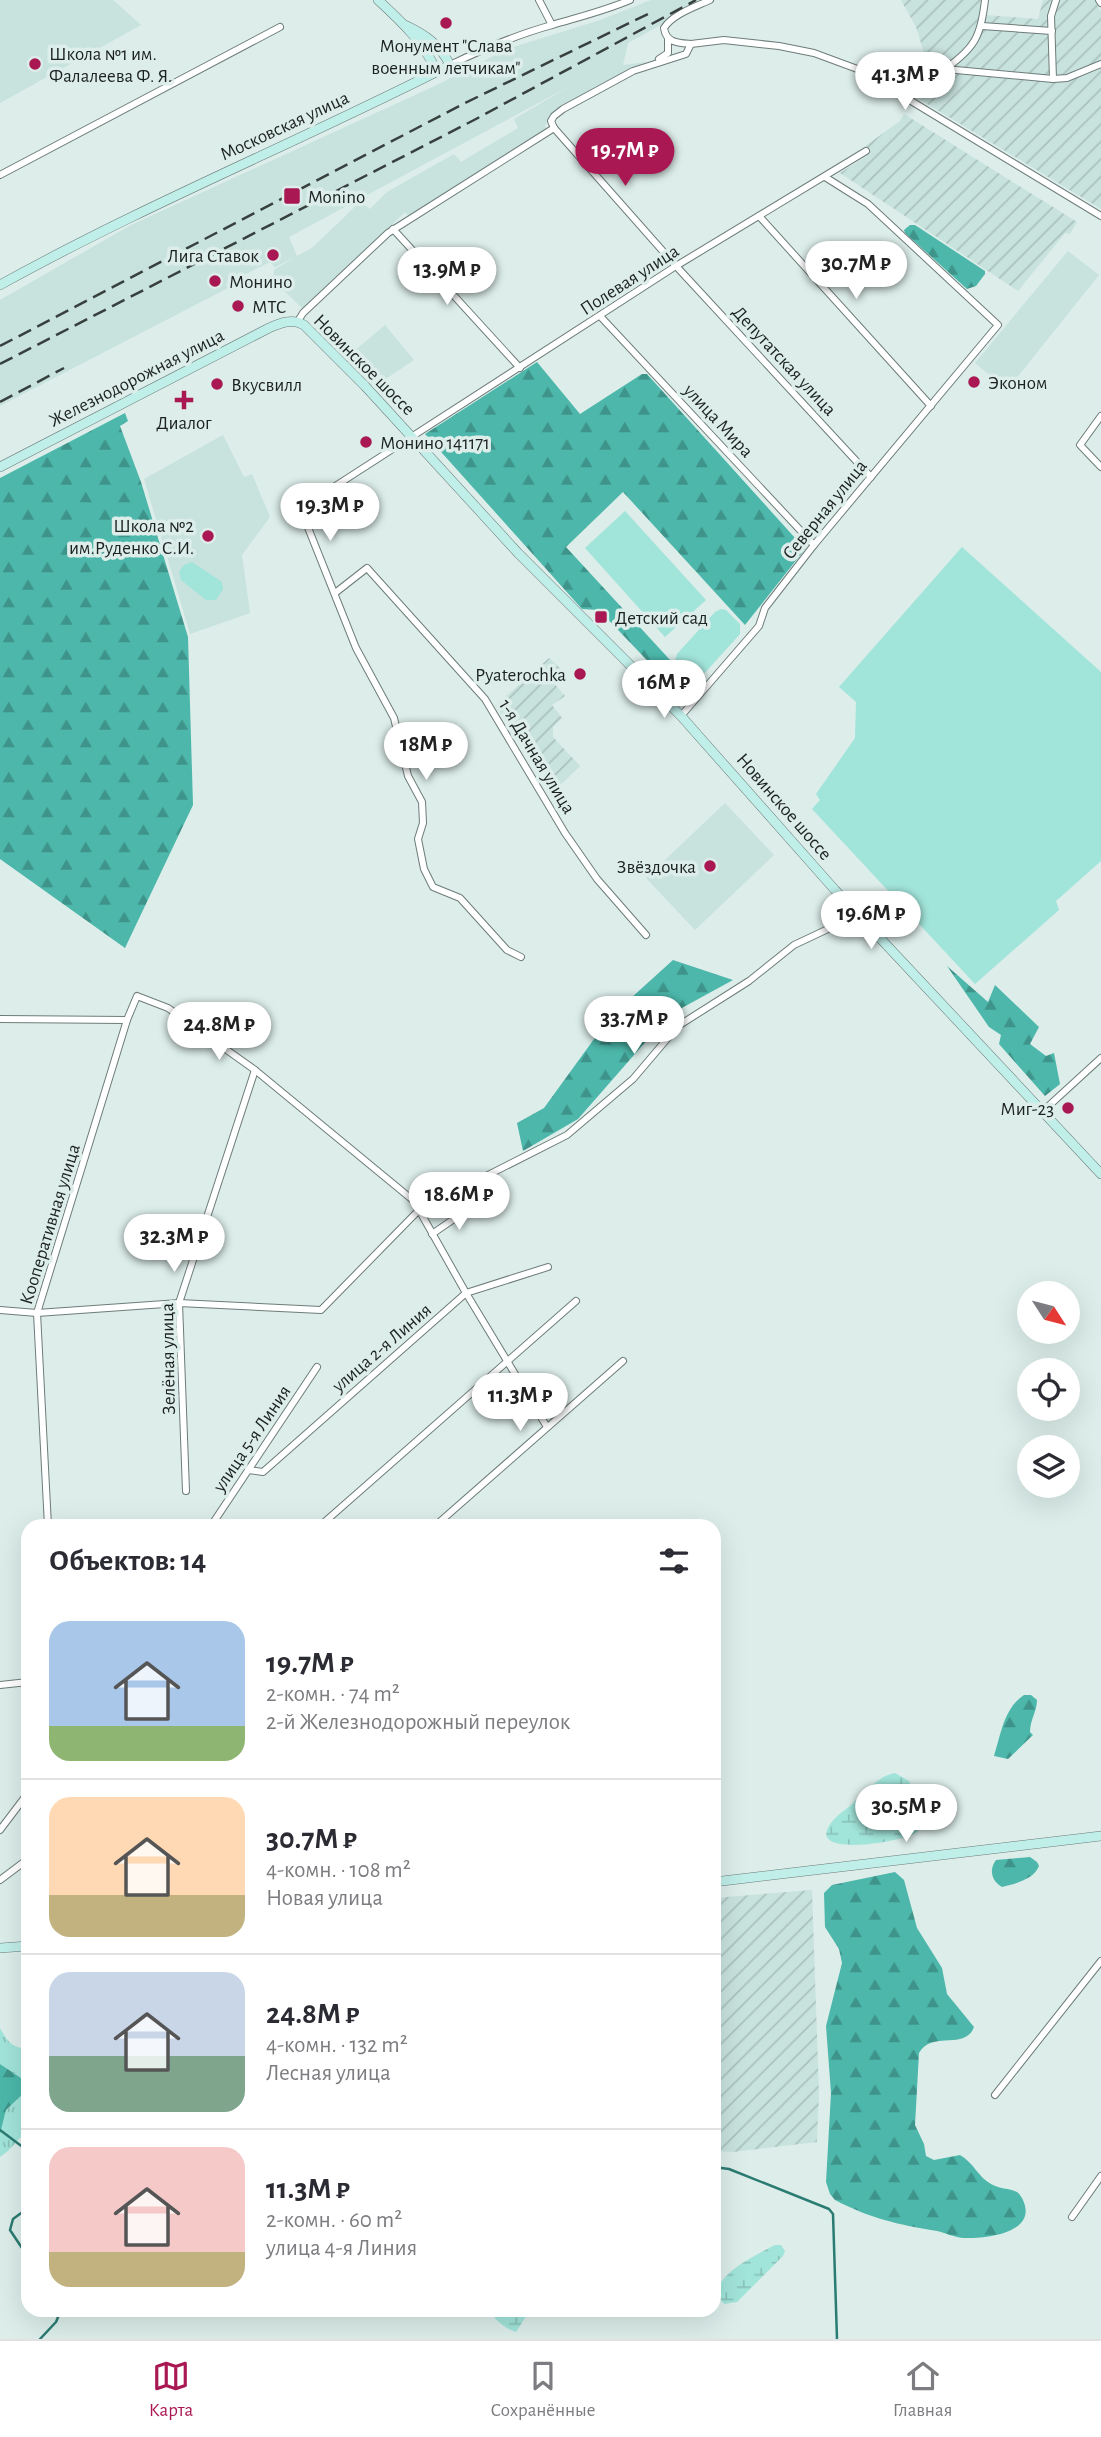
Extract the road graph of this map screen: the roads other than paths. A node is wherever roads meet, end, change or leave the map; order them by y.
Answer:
1 (378, 0) edge
2 (539, 0) edge
3 (630, 0) edge
4 (710, 0) edge
5 (985, 0) edge
6 (1055, 0) edge
7 (405, 24) junction
8 (552, 25) junction
9 (982, 26) junction
10 (281, 27) dead end
11 (1052, 31) junction
12 (668, 38) junction
13 (688, 47) junction
14 (652, 63) junction
15 (1101, 64) edge
16 (450, 65) junction
17 (945, 69) junction
18 (860, 70) junction
19 (437, 72) junction
20 (1053, 79) junction
21 (554, 128) junction
22 (866, 151) dead end
23 (0, 175) edge
24 (825, 177) junction
25 (760, 216) junction
26 (1101, 216) edge
27 (393, 229) junction
28 (676, 266) junction
29 (0, 285) edge
30 (600, 316) junction
31 (297, 318) junction
32 (520, 368) junction
33 (931, 406) junction
34 (1101, 416) edge
35 (411, 436) junction
36 (0, 467) edge
37 (1101, 467) edge
38 (871, 477) junction
39 (814, 545) junction
40 (335, 593) junction
41 (681, 716) junction
42 (852, 909) junction
43 (646, 934) dead end
44 (522, 957) dead end
45 (0, 1019) edge
46 (127, 1020) junction
47 (1101, 1058) edge
48 (255, 1070) junction
49 (1042, 1112) junction
50 (1101, 1174) edge
51 (470, 1208) dead end
52 (419, 1210) junction
53 (432, 1234) junction
54 (548, 1267) dead end
55 (466, 1293) junction
56 (576, 1301) dead end
57 (179, 1303) junction
58 (0, 1310) edge
59 (37, 1312) junction
60 (623, 1361) dead end
61 (508, 1363) junction
62 (317, 1367) dead end
63 (547, 1427) junction
64 (248, 1470) junction
65 (186, 1491) dead end
66 (48, 1519) edge
67 (216, 1519) edge
68 (328, 1519) edge
69 (443, 1519) edge
70 (21, 1683) edge
71 (0, 1685) edge
72 (21, 1802) edge
73 (0, 1830) edge
74 (1101, 1836) edge
75 (21, 1864) edge
76 (0, 1880) edge
77 (721, 1881) edge
78 (21, 1946) edge
79 (0, 1948) edge
80 (1101, 1961) edge
81 (995, 2095) dead end
82 (1101, 2176) edge
83 (1072, 2217) dead end

1 - 7 main road
2 - 8 street
3 - 8 street, Московская улица
4 - 12 street
5 - 9 street
6 - 11 street
7 - 16 main road
7 - 19 main road
8 - 16 street, Московская улица
9 - 11 street
9 - 17 street
10 - 23 street
11 - 20 street
12 - 13 street
12 - 14 street
13 - 14 street, Железнодорожная улица
13 - 18 street
14 - 21 street, Железнодорожная улица
15 - 20 street
16 - 19 main road, Московская улица
17 - 18 street
17 - 20 street
18 - 26 street
19 - 29 main road, Московская улица
21 - 27 street, Железнодорожная улица
21 - 28 street, Депутатская улица
22 - 24 street, Полевая улица
24 - 25 street, Полевая улица
24 - 33 street, Северная улица
25 - 28 street, Полевая улица
25 - 33 street
27 - 31 street, Железнодорожная улица
27 - 32 street
28 - 30 street, Полевая улица
28 - 38 street, Депутатская улица
30 - 32 street, Полевая улица
30 - 39 street, улица Мира
31 - 35 main road, Новинское шоссе
31 - 36 main road, Железнодорожная улица
32 - 35 street, Полевая улица
33 - 38 street, Северная улица
34 - 37 street
35 - 40 street, Полевая улица
35 - 41 main road, Новинское шоссе
38 - 39 street, Северная улица
39 - 41 street, Северная улица
40 - 43 street, 1-я Дачная улица
40 - 44 street
41 - 42 main road, Новинское шоссе
42 - 49 main road, Новинское шоссе
42 - 52 street
45 - 46 street
46 - 48 street
46 - 59 street, Кооперативная улица
47 - 49 street
48 - 52 street
48 - 57 street, Зелёная улица
49 - 50 main road, Новинское шоссе
51 - 53 street
52 - 53 street
52 - 57 street
53 - 55 street
54 - 55 street, улица 2-я Линия
55 - 61 street
55 - 64 street, улица 2-я Линия
56 - 61 street
57 - 59 street
57 - 65 street, Зелёная улица
58 - 59 street
59 - 66 street, Кооперативная улица
60 - 63 street
61 - 63 street
61 - 68 street
62 - 64 street, улица 5-я Линия
63 - 69 street
64 - 67 street, улица 5-я Линия
70 - 71 street
72 - 73 street
74 - 77 main road
75 - 76 street
78 - 79 main road
80 - 81 street
82 - 83 street

